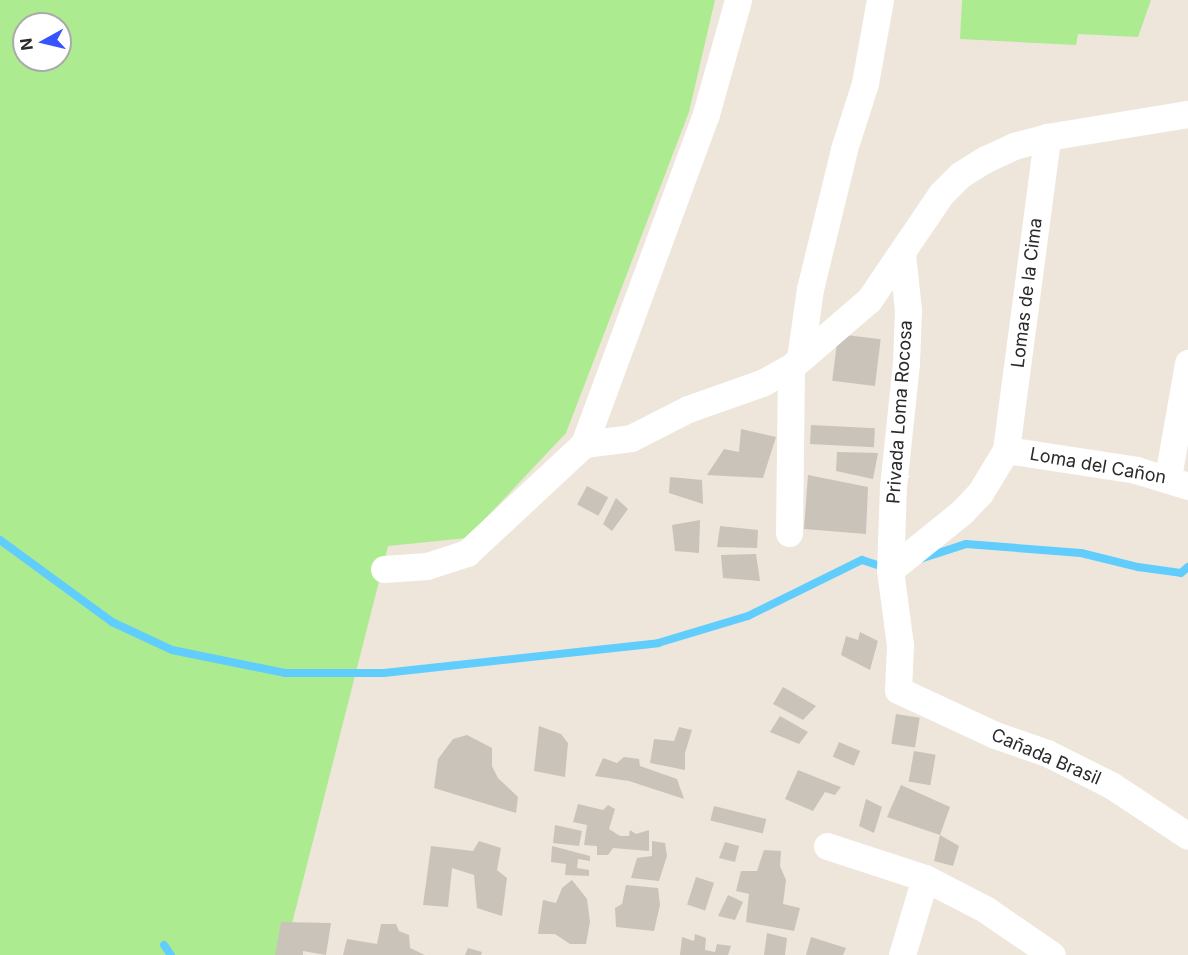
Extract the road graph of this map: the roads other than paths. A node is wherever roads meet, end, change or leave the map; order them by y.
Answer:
1 (738, 0) edge
2 (880, 0) edge
3 (1188, 114) edge
4 (1047, 137) junction
5 (902, 254) junction
6 (796, 363) junction
7 (1188, 363) edge
8 (584, 444) junction
9 (1006, 450) junction
10 (1178, 482) edge
11 (789, 533) dead end
12 (384, 569) dead end
13 (890, 570) junction
14 (898, 690) joint
15 (1188, 836) edge
16 (827, 846) dead end
17 (926, 878) junction
18 (903, 955) edge
19 (1052, 955) edge

1 - 8 street
2 - 6 street
3 - 4 street
4 - 5 street
4 - 9 street, Lomas de la Cima
5 - 6 street
5 - 13 street, Privada Loma Rocosa
6 - 8 street
6 - 11 street
7 - 10 street
8 - 12 street
9 - 10 street, Loma del Cañon
9 - 13 street
13 - 14 street, Privada Loma Rocosa
14 - 15 street, Cañada Brasil
16 - 17 street
17 - 18 street
17 - 19 street

